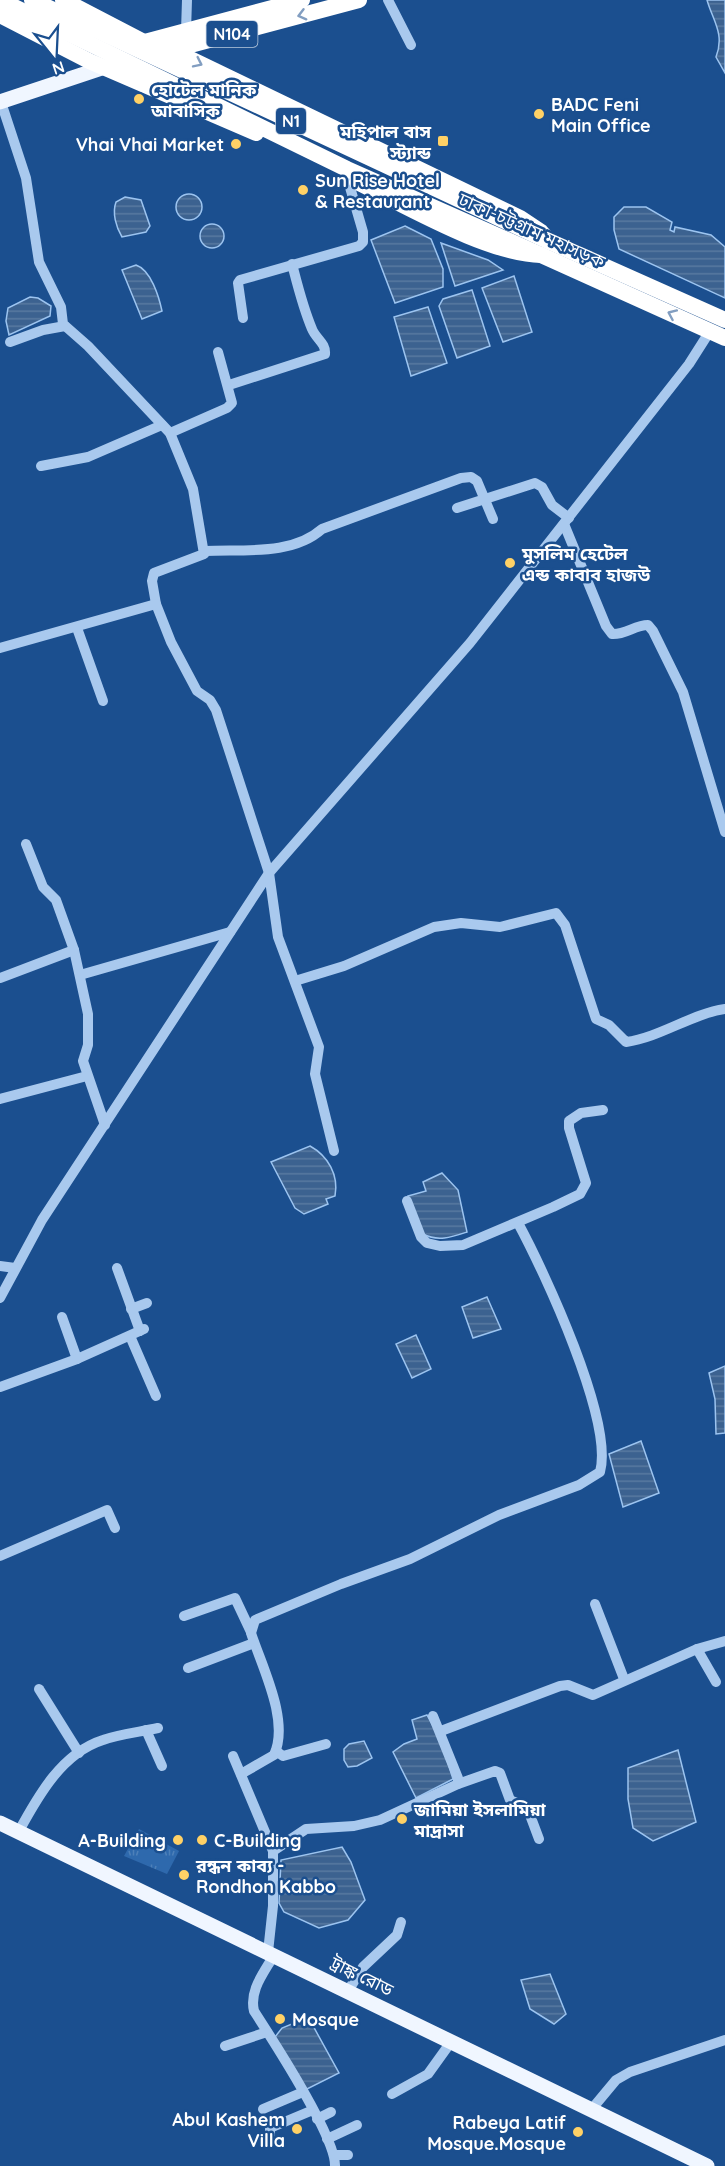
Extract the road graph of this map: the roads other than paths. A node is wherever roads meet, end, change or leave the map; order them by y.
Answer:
1 (0, 0) edge
2 (32, 0) edge
3 (63, 0) edge
4 (187, 0) edge
5 (302, 0) edge
6 (359, 0) edge
7 (388, 0) edge
8 (0, 15) edge
9 (186, 31) junction
10 (144, 42) junction
11 (411, 45) dead end
12 (167, 52) junction
13 (97, 64) junction
14 (0, 91) edge
15 (0, 101) edge
16 (347, 177) junction
17 (545, 248) junction
18 (292, 264) junction
19 (243, 318) dead end
20 (725, 320) edge
21 (65, 326) junction
22 (717, 334) edge
23 (10, 342) dead end
24 (218, 352) dead end
25 (229, 385) junction
26 (166, 429) junction
27 (41, 466) dead end
28 (486, 499) junction
29 (458, 508) dead end
30 (493, 519) dead end
31 (567, 521) junction
32 (205, 551) junction
33 (156, 604) junction
34 (77, 628) junction
35 (0, 648) edge
36 (103, 701) dead end
37 (725, 831) edge
38 (26, 844) dead end
39 (269, 873) junction
40 (230, 932) junction
41 (74, 950) junction
42 (80, 975) junction
43 (0, 978) edge
44 (294, 981) junction
45 (725, 1009) edge
46 (87, 1076) junction
47 (0, 1099) edge
48 (603, 1110) dead end
49 (105, 1125) junction
50 (334, 1151) dead end
51 (407, 1201) dead end
52 (519, 1222) junction
53 (0, 1266) edge
54 (15, 1268) junction
55 (117, 1268) dead end
56 (0, 1298) edge
57 (147, 1302) dead end
58 (131, 1309) junction
59 (62, 1317) dead end
60 (138, 1332) junction
61 (77, 1359) junction
62 (0, 1387) edge
63 (156, 1396) dead end
64 (115, 1528) dead end
65 (0, 1556) edge
66 (595, 1604) dead end
67 (184, 1616) dead end
68 (253, 1638) junction
69 (725, 1641) edge
70 (698, 1649) junction
71 (188, 1668) dead end
72 (624, 1680) junction
73 (716, 1682) dead end
74 (39, 1689) dead end
75 (433, 1716) dead end
76 (158, 1728) dead end
77 (146, 1730) junction
78 (441, 1731) junction
79 (326, 1744) dead end
80 (276, 1751) junction
81 (79, 1753) junction
82 (233, 1756) dead end
83 (162, 1766) dead end
84 (241, 1774) junction
85 (458, 1784) junction
86 (0, 1823) edge
87 (19, 1831) junction
88 (538, 1839) dead end
89 (273, 1851) junction
90 (401, 1922) dead end
91 (271, 1954) junction
92 (348, 1991) junction
93 (267, 2032) junction
94 (725, 2040) edge
95 (451, 2042) junction
96 (225, 2046) dead end
97 (303, 2092) junction
98 (392, 2094) dead end
99 (263, 2109) dead end
100 (591, 2110) junction
101 (331, 2112) dead end
102 (315, 2115) junction
103 (357, 2125) dead end
104 (327, 2139) junction
105 (263, 2140) dead end
106 (348, 2155) dead end
107 (334, 2161) edge
108 (706, 2166) edge

1 - 17 highway, ঢাকা-চট্টগ্রাম মহাসড়ক / N1, bridge
2 - 17 highway, ঢাকা-চট্টগ্রাম মহাসড়ক / N1, bridge
3 - 10 highway
4 - 9 street
5 - 9 highway, N104
6 -> 12 highway, N104
7 - 11 street
8 - 13 highway
9 - 10 highway, N104
10 - 12 highway
10 - 13 highway, N104
12 - 13 highway, N104
12 -> 17 highway
13 - 14 main road, N104
13 - 15 main road, N104
13 - 16 highway
15 - 21 street
16 - 17 highway
16 - 18 street
17 - 20 highway, ঢাকা-চট্টগ্রাম মহাসড়ক / N1
22 -> 17 highway, ঢাকা-চট্টগ্রাম মহাসড়ক / N1
18 - 19 street
18 - 25 street
21 - 23 street
21 - 26 street
22 - 31 street
24 - 25 street
25 - 26 street
26 - 27 street
26 - 32 street
28 - 29 street
28 - 30 street
28 - 31 street
28 - 32 street
31 - 37 street
31 - 39 street
32 - 33 street
33 - 34 street
33 - 39 street
34 - 35 street
34 - 36 street
38 - 41 street
39 - 40 street
39 - 44 street
40 - 42 street
40 - 49 street
41 - 42 street
41 - 43 street
42 - 46 street
44 - 45 street
44 - 50 street
46 - 47 street
46 - 49 street
48 - 52 street
49 - 54 street
51 - 52 street
52 - 68 street
53 - 54 street
54 - 56 street
55 - 58 street
57 - 58 street
58 - 60 street
59 - 61 street
60 - 61 street
60 - 63 street
61 - 62 street
64 - 65 street
66 - 72 street
67 - 68 street
68 - 71 street
68 - 80 street
69 - 70 street
70 - 72 street
70 - 73 street
72 - 78 street
74 - 81 street
75 - 78 street
76 - 77 street
77 - 81 street
77 - 83 street
78 - 85 street
79 - 80 street
80 - 84 street
81 - 87 street
82 - 84 street
84 - 89 street
85 - 88 street
85 - 89 street
86 - 87 main road, ট্রাঙ্ক রোড
87 - 91 main road, ট্রাঙ্ক রোড
89 - 91 street
90 - 92 street
91 - 92 main road, ট্রাঙ্ক রোড
91 - 93 street
92 - 95 main road, ট্রাঙ্ক রোড
93 - 96 street
93 - 97 street
94 - 100 street
95 - 98 street
95 - 100 main road, ট্রাঙ্ক রোড
97 - 99 street
97 - 102 street
100 - 108 main road, ট্রাঙ্ক রোড
101 - 102 street
102 - 104 street
102 - 105 street
103 - 104 street
104 - 107 street
106 - 107 street

